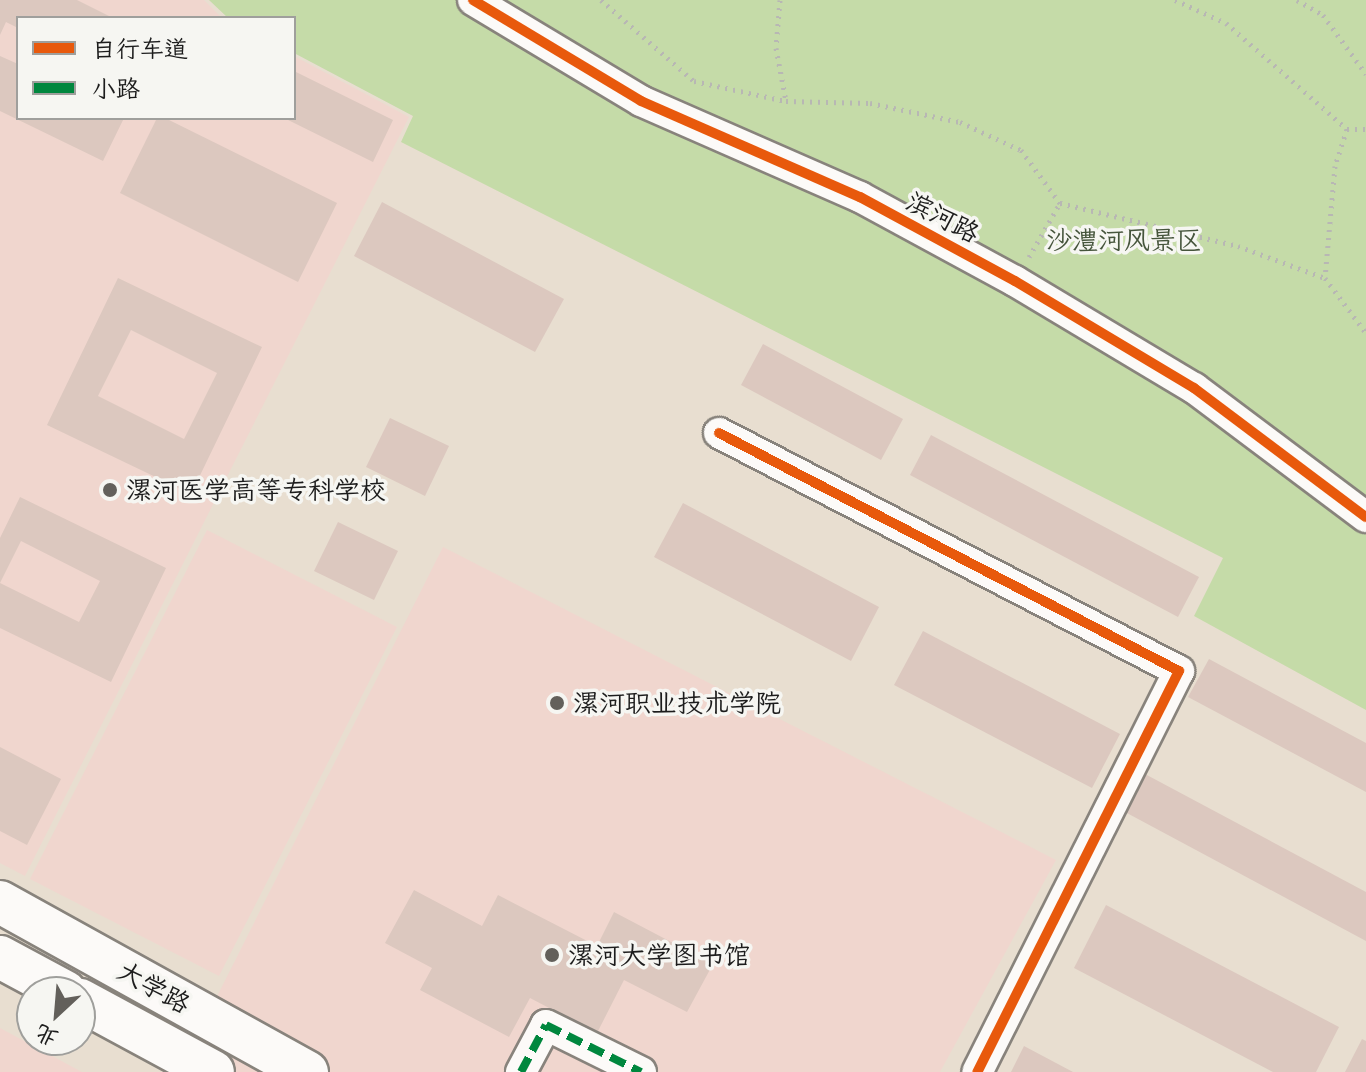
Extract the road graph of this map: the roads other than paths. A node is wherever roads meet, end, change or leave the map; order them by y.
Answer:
1 (473, 0) edge
2 (719, 433) dead end
3 (1366, 517) edge
4 (0, 902) edge
5 (0, 957) edge
6 (35, 976) edge
7 (96, 1009) edge
8 (213, 1072) edge
9 (307, 1072) edge
10 (521, 1072) edge
11 (641, 1072) edge
12 (977, 1072) edge

1 - 3 street, 滨河路
2 - 12 street
4 - 9 main road, 大学路
5 - 6 main road
7 - 8 main road, 大学路
10 - 11 street

